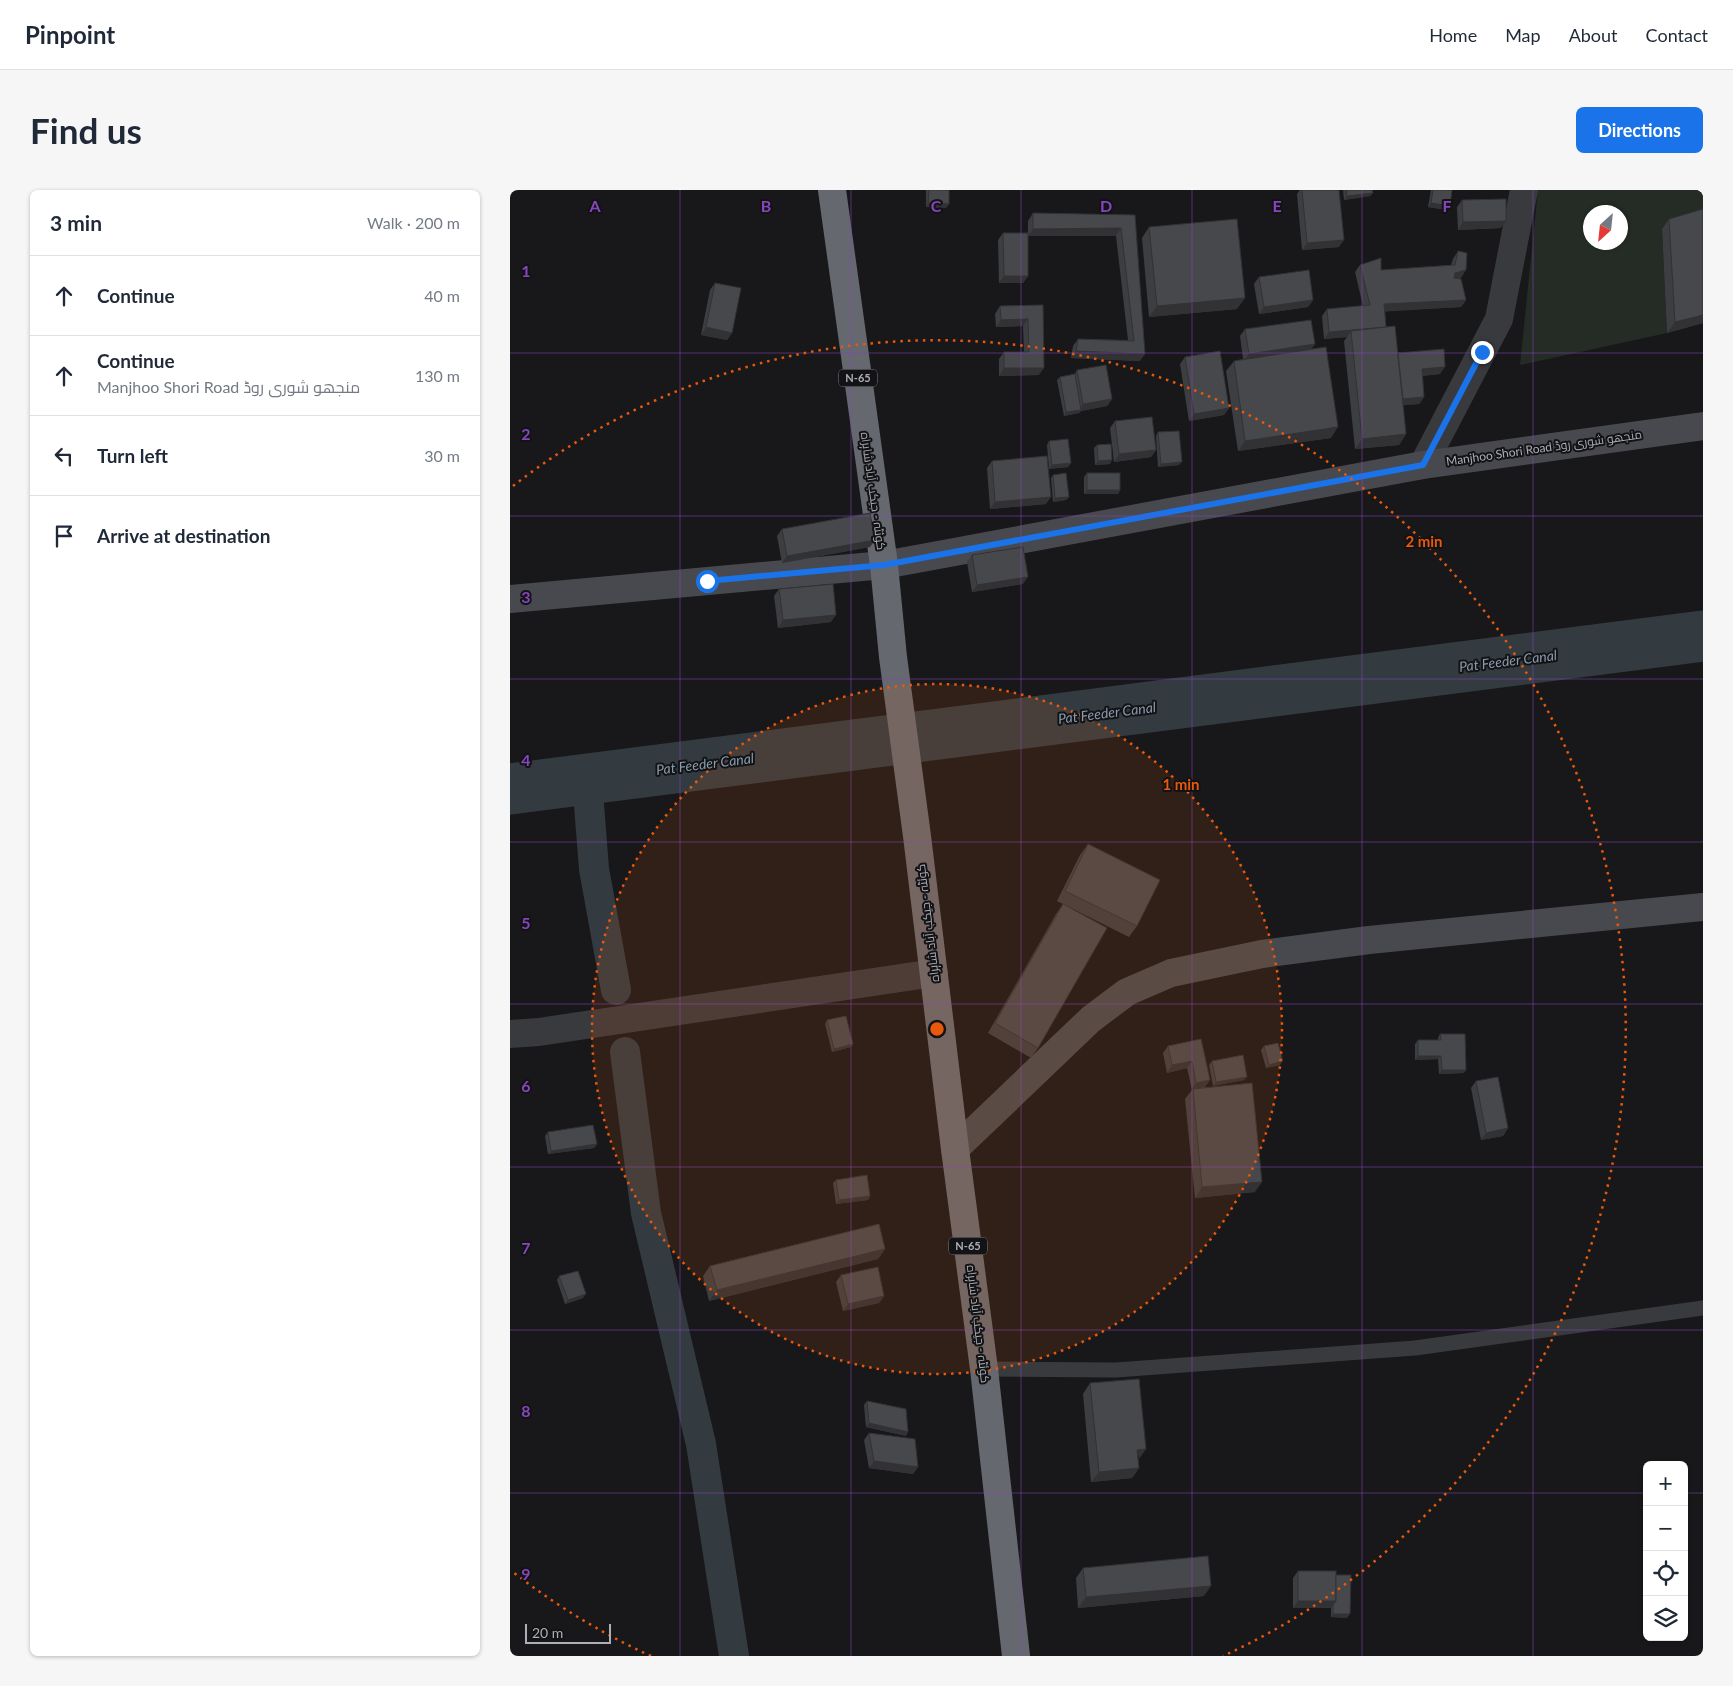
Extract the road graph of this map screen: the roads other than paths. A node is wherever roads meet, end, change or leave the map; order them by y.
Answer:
1 (832, 190) edge
2 (1524, 190) edge
3 (1703, 426) edge
4 (1423, 465) junction
5 (884, 565) junction
6 (510, 599) edge
7 (1703, 907) edge
8 (934, 973) junction
9 (510, 1034) edge
10 (955, 1149) junction
11 (1703, 1308) edge
12 (984, 1369) junction
13 (1016, 1656) edge

1 - 5 highway, کوئٹہ - جیکب آباد شاہراہ / N-65
2 - 4 street
3 - 4 street, Manjhoo Shori Road منجھو شوری روڈ
4 - 5 street, Manjhoo Shori Road منجھو شوری روڈ
5 - 6 street, Manjhoo Shori Road منجھو شوری روڈ
5 - 8 highway, کوئٹہ - جیکب آباد شاہراہ / N-65
7 - 10 street
8 - 9 street
8 - 10 highway, کوئٹہ - جیکب آباد شاہراہ / N-65
10 - 12 highway, کوئٹہ - جیکب آباد شاہراہ / N-65
11 - 12 lane
12 - 13 highway, کوئٹہ - جیکب آباد شاہراہ / N-65

